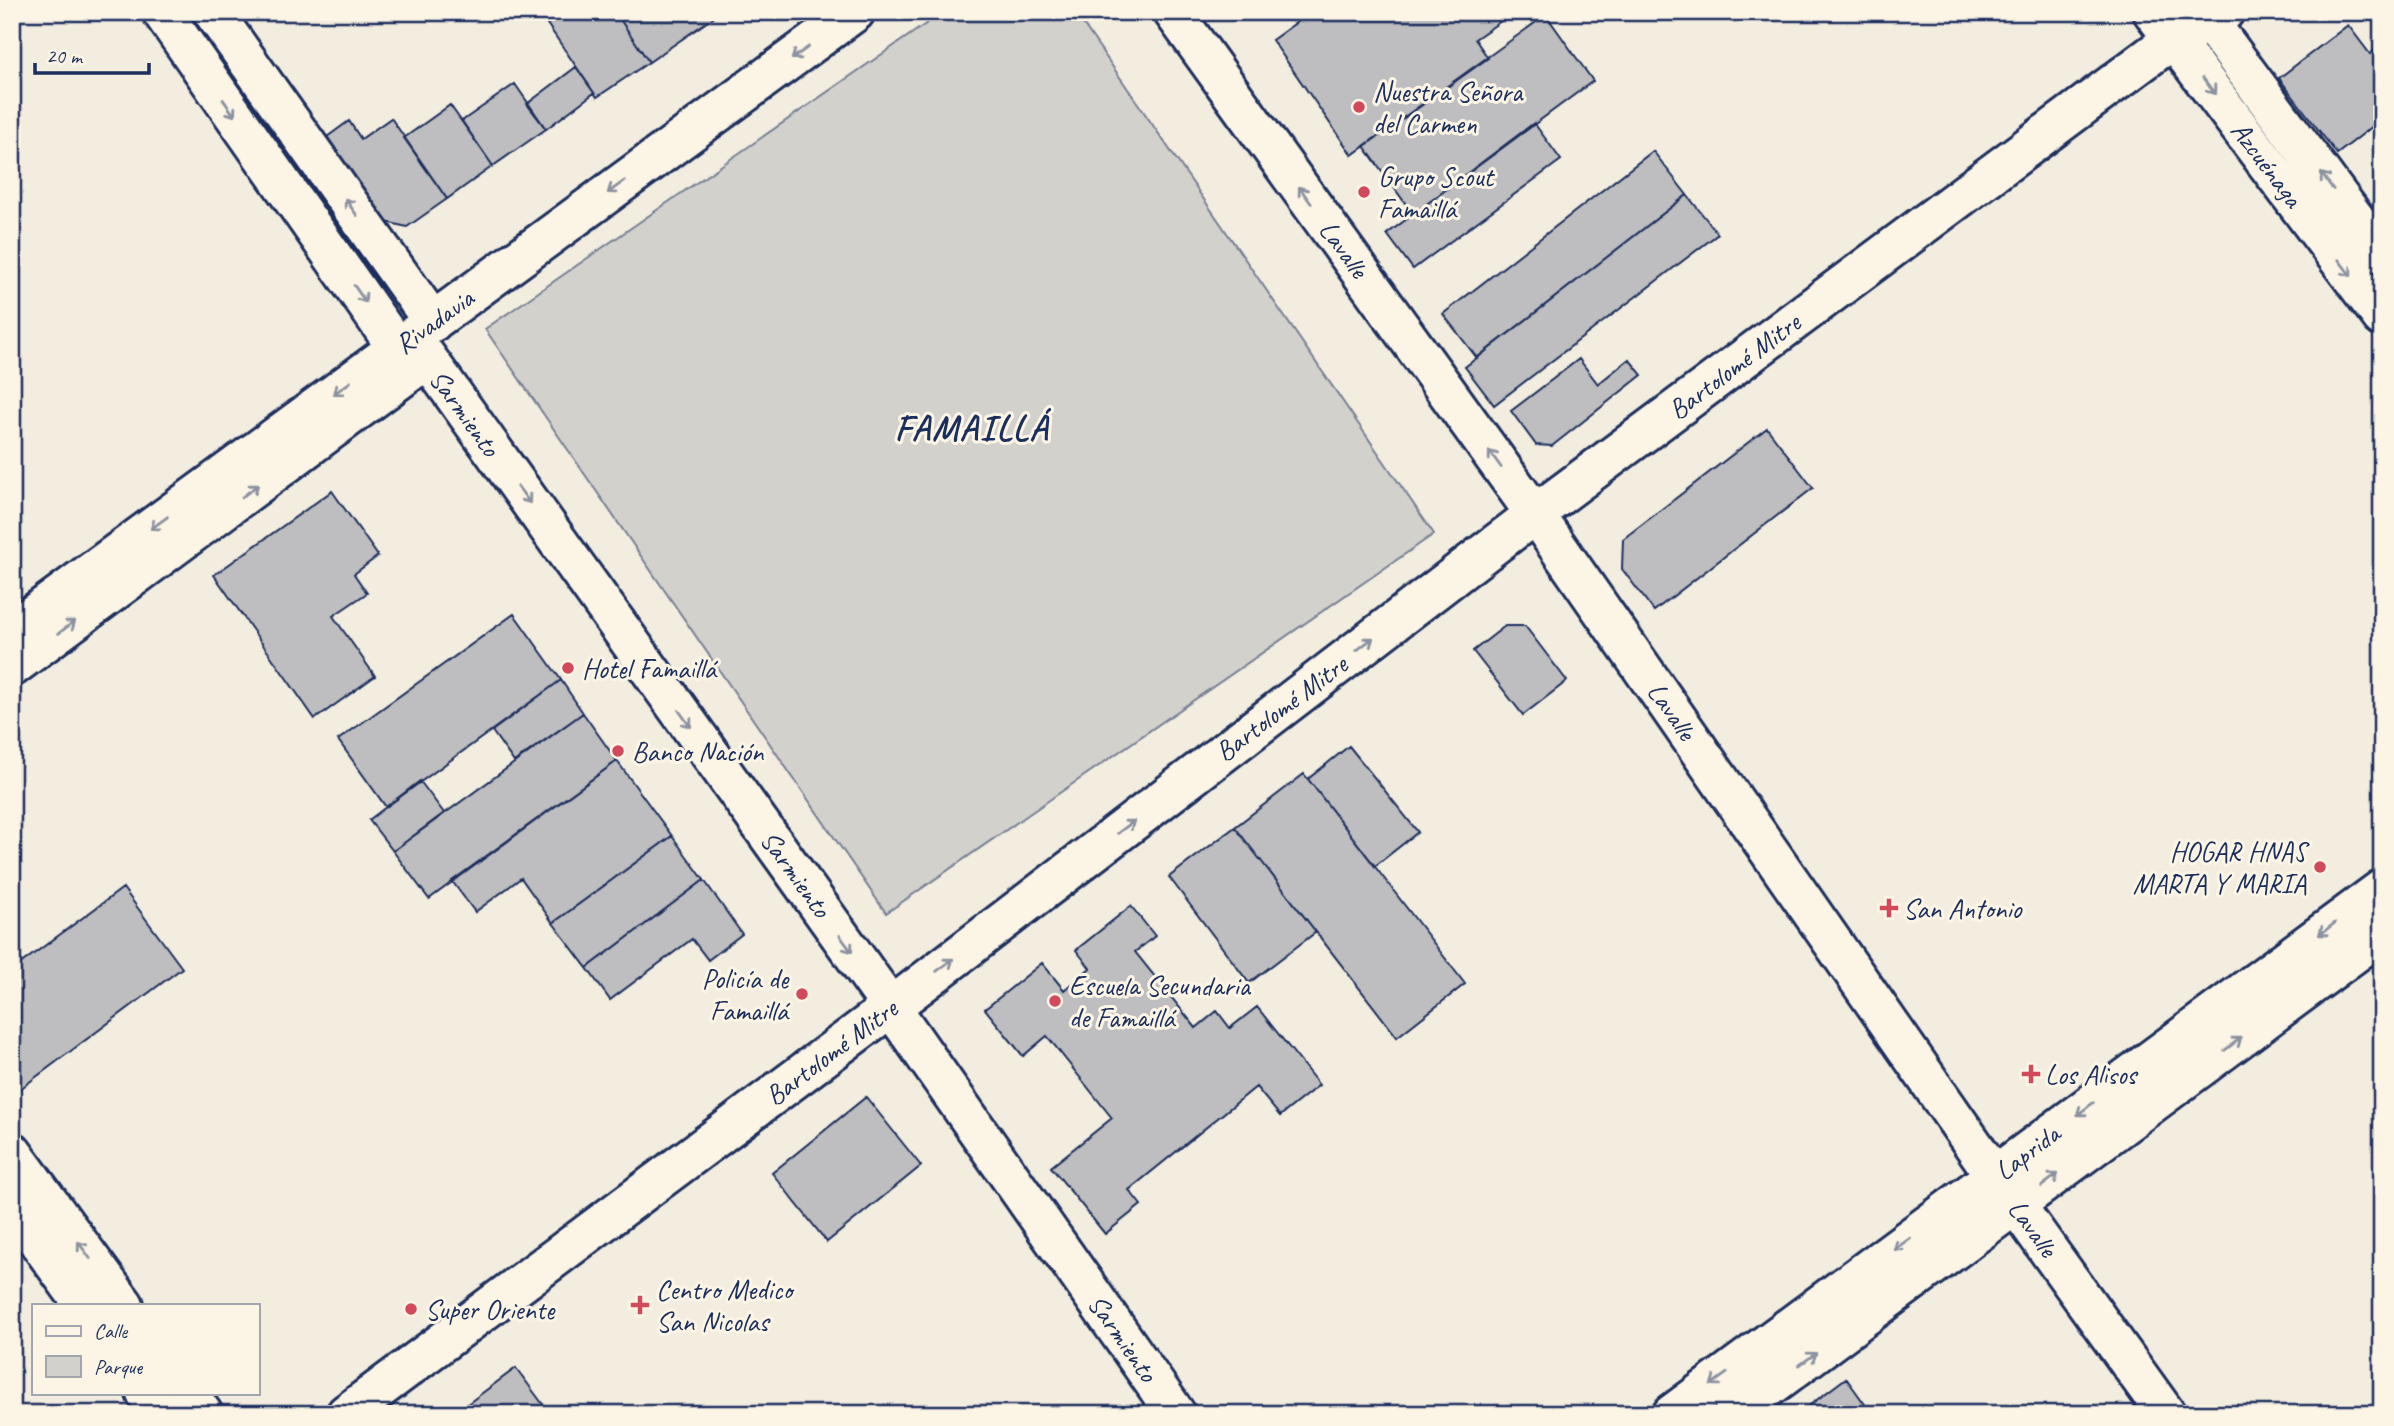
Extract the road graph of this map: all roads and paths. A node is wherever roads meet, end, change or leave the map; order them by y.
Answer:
1 (162, 12) edge
2 (213, 12) edge
3 (855, 12) edge
4 (1173, 12) edge
5 (2212, 16) edge
6 (2163, 26) edge
7 (2382, 255) edge
8 (2382, 317) edge
9 (417, 342) junction
10 (1535, 514) junction
11 (12, 630) edge
12 (12, 667) edge
13 (2382, 889) edge
14 (2382, 933) edge
15 (891, 1007) junction
16 (12, 1152) edge
17 (2006, 1190) junction
18 (12, 1205) edge
19 (83, 1304) edge
20 (123, 1304) edge
21 (147, 1394) edge
22 (189, 1394) edge
23 (161, 1414) edge
24 (203, 1414) edge
25 (346, 1414) edge
26 (1176, 1414) edge
27 (1672, 1414) edge
28 (1733, 1414) edge
29 (2166, 1414) edge

1 -> 9 street, Sarmiento
9 -> 2 street, Sarmiento
3 -> 9 street, Rivadavia
10 -> 4 street, Lavalle
5 - 6 street, Bartolomé Mitre
7 -> 5 street, Azcuénaga
6 -> 8 street, Azcuénaga
6 - 10 street, Bartolomé Mitre
9 -> 11 street, Rivadavia
12 -> 9 street, Rivadavia
9 -> 15 street, Sarmiento
15 -> 10 street, Bartolomé Mitre
10 - 17 street, Lavalle
13 -> 17 street, Laprida
17 -> 14 street, Laprida
15 - 25 street, Bartolomé Mitre
15 - 26 street, Sarmiento
20 -> 16 street
17 -> 27 street, Laprida
28 -> 17 street, Laprida
17 - 29 street, Lavalle
18 - 19 street
21 - 23 street
22 - 24 street

